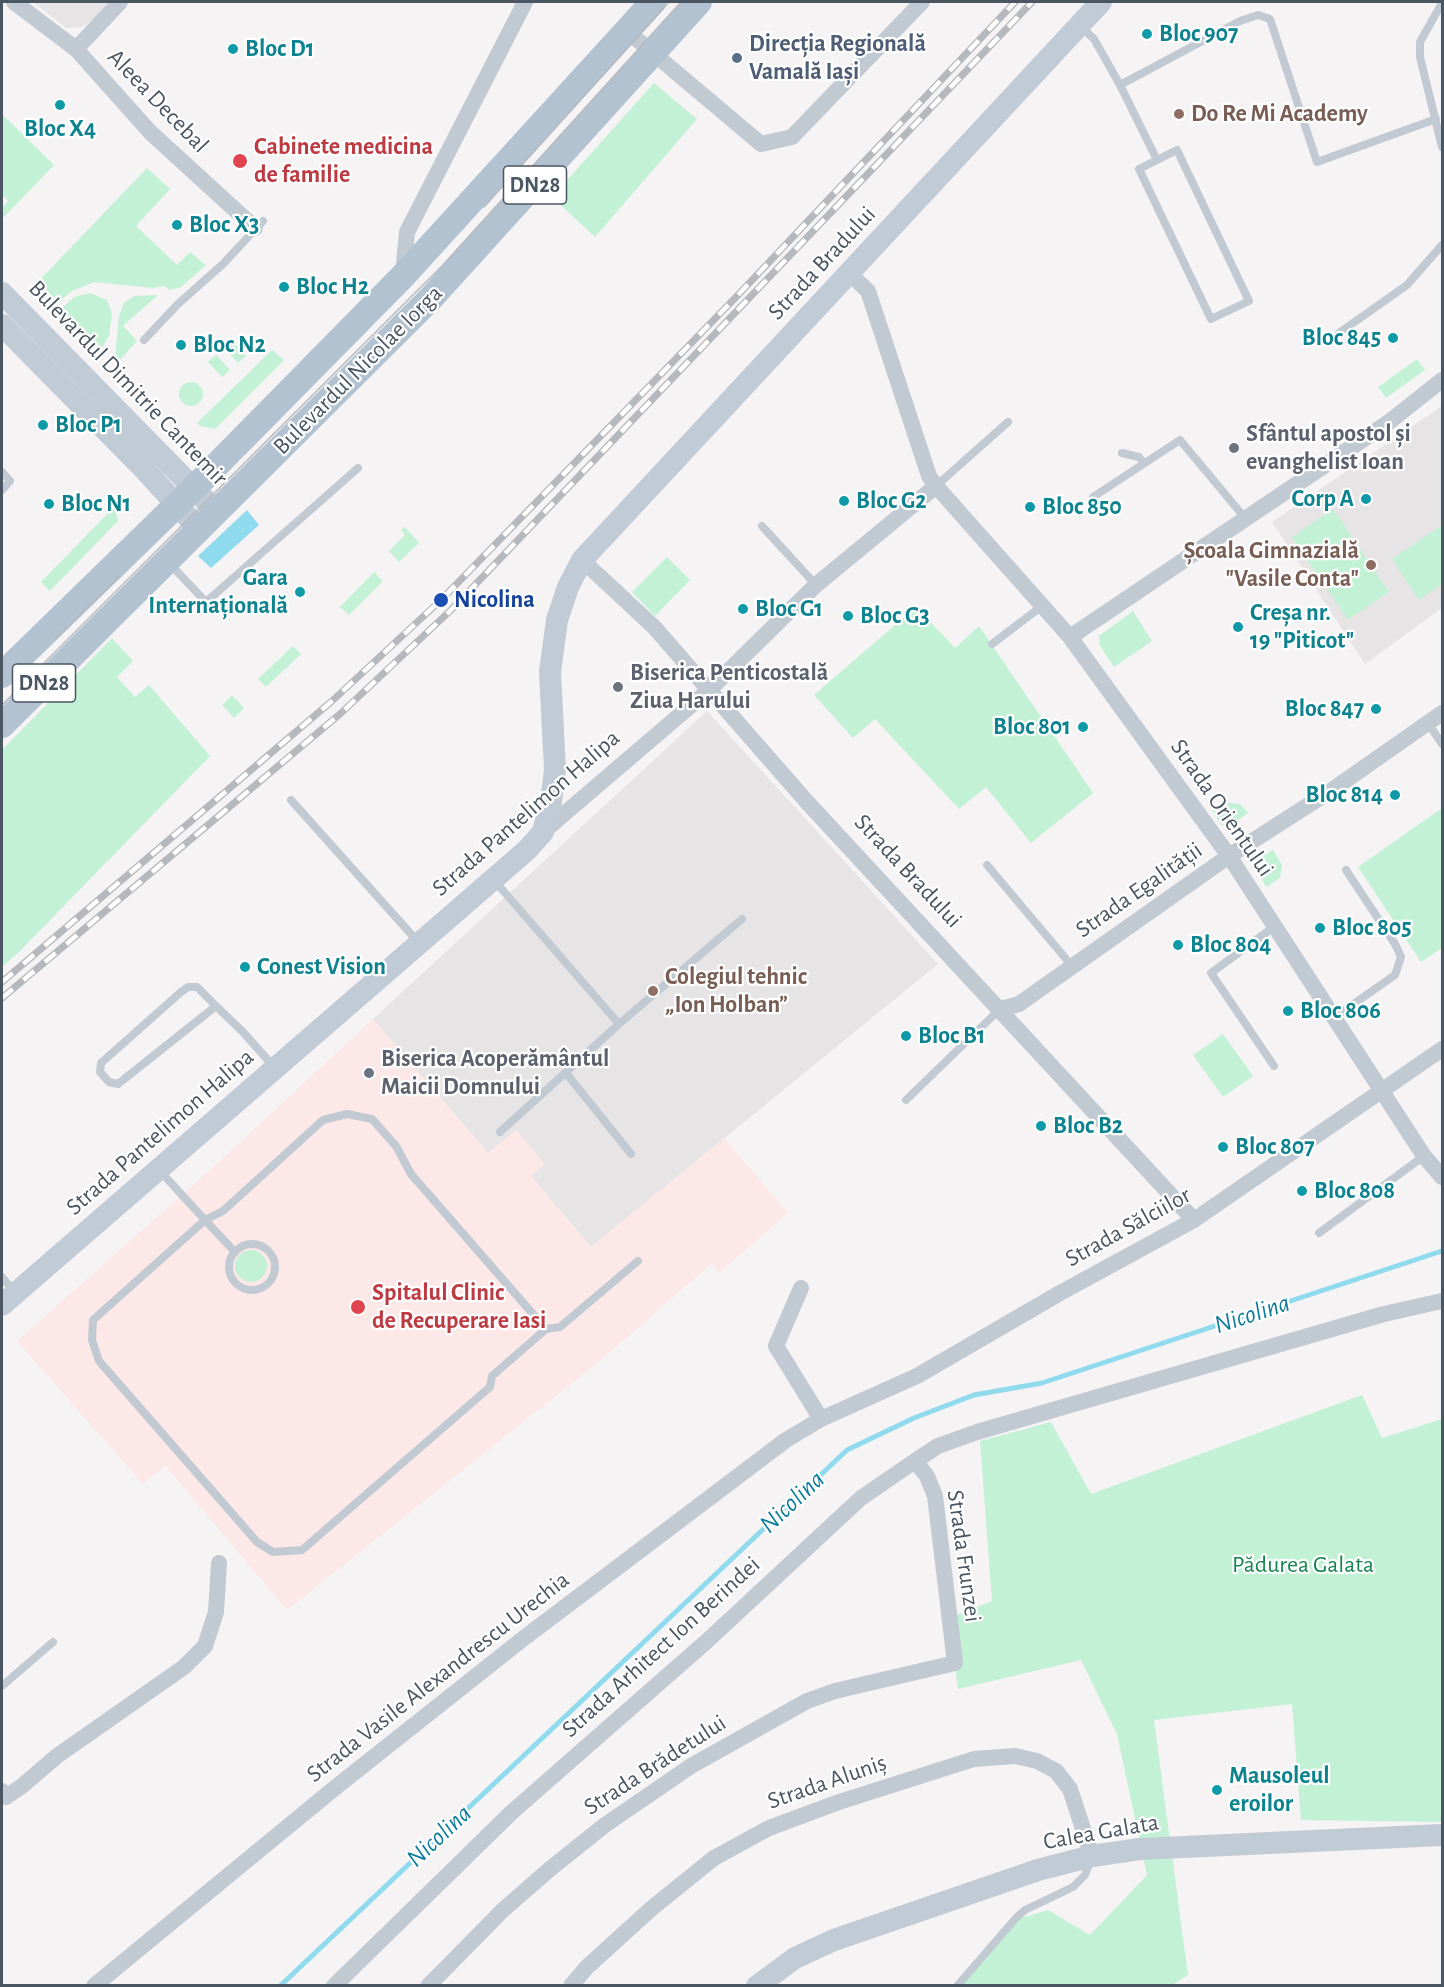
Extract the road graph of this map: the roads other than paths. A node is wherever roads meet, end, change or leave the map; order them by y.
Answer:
1 (14, 2) edge
2 (120, 2) edge
3 (525, 2) edge
4 (653, 2) edge
5 (699, 2) edge
6 (922, 2) edge
7 (1101, 2) edge
8 (1443, 3) edge
9 (1078, 24) junction
10 (627, 31) junction
11 (76, 49) junction
12 (654, 53) junction
13 (1120, 85) junction
14 (1436, 119) junction
15 (1443, 147) edge
16 (1157, 160) junction
17 (259, 224) joint
18 (1443, 245) edge
19 (850, 274) junction
20 (403, 276) junction
21 (2, 293) edge
22 (2, 325) edge
23 (1339, 333) dead end
24 (144, 340) dead end
25 (1443, 380) edge
26 (1008, 422) dead end
27 (1122, 453) dead end
28 (1144, 464) junction
29 (358, 468) dead end
30 (2, 472) edge
31 (936, 486) junction
32 (2, 490) edge
33 (185, 496) junction
34 (1093, 497) dead end
35 (1245, 518) junction
36 (207, 520) junction
37 (762, 526) dead end
38 (582, 560) junction
39 (168, 561) junction
40 (816, 585) junction
41 (1042, 606) junction
42 (1070, 637) junction
43 (992, 645) dead end
44 (2, 675) edge
45 (709, 690) junction
46 (1443, 713) edge
47 (1428, 723) junction
48 (2, 725) edge
49 (1443, 744) edge
50 (291, 800) dead end
51 (543, 832) junction
52 (1229, 856) junction
53 (987, 865) dead end
54 (1346, 870) dead end
55 (493, 879) junction
56 (742, 919) dead end
57 (1275, 926) junction
58 (419, 943) junction
59 (1072, 966) junction
60 (216, 1006) junction
61 (1000, 1009) junction
62 (1335, 1017) junction
63 (619, 1024) junction
64 (1443, 1049) edge
65 (1274, 1066) dead end
66 (275, 1069) junction
67 (566, 1072) junction
68 (1381, 1090) junction
69 (906, 1100) dead end
70 (500, 1132) dead end
71 (631, 1154) dead end
72 (1424, 1156) junction
73 (159, 1170) junction
74 (1443, 1177) edge
75 (205, 1220) junction
76 (1194, 1220) junction
77 (1319, 1233) dead end
78 (235, 1251) junction
79 (638, 1261) dead end
80 (801, 1288) dead end
81 (6, 1292) edge
82 (1443, 1301) edge
83 (546, 1329) junction
84 (821, 1419) junction
85 (915, 1461) junction
86 (219, 1563) dead end
87 (53, 1642) dead end
88 (955, 1663) joint
89 (2, 1686) edge
90 (2, 1791) edge
91 (1443, 1835) edge
92 (1092, 1856) junction
93 (94, 1986) edge
94 (334, 1986) edge
95 (428, 1986) edge
96 (571, 1986) edge
97 (757, 1986) edge
98 (957, 1986) edge

1 - 11 street, Aleea Decebal
2 - 11 street
3 - 20 street
4 - 10 main road, Bulevardul Nicolae Iorga / DN28
5 - 12 main road, Bulevardul Nicolae Iorga / DN28
6 - 12 street
7 - 9 street, Strada Bradului
8 - 14 lane
9 - 13 lane
9 - 19 street, Strada Bradului
10 - 12 street
10 - 20 main road, Bulevardul Nicolae Iorga / DN28
11 - 17 street, Aleea Decebal
12 - 36 main road, Bulevardul Nicolae Iorga / DN28
13 - 14 lane
13 - 16 lane
14 - 15 lane
16 - 16 lane
17 - 24 lane, Aleea Decebal
18 - 23 lane
19 - 31 street
19 - 38 street, Strada Bradului
20 - 33 main road, Bulevardul Nicolae Iorga / DN28
21 - 33 street, Bulevardul Dimitrie Cantemir
22 - 33 street, Bulevardul Dimitrie Cantemir
25 - 35 street
26 - 31 lane
27 - 28 lane
28 - 34 lane
28 - 35 lane
29 - 39 lane
30 - 32 lane
31 - 40 street, Strada Pantelimon Halipa
31 - 41 street, Strada Orientului
33 - 36 street, Bulevardul Dimitrie Cantemir
33 - 44 main road, Bulevardul Nicolae Iorga / DN28
35 - 42 street
36 - 39 main road, Bulevardul Nicolae Iorga / DN28
37 - 40 lane
38 - 45 street, Strada Bradului
38 - 51 street, Strada Bradului
39 - 48 main road, Bulevardul Nicolae Iorga / DN28
40 - 45 street, Strada Pantelimon Halipa
41 - 42 street, Strada Orientului
41 - 43 lane
42 - 52 street, Strada Orientului
45 - 51 street, Strada Pantelimon Halipa
45 - 61 street, Strada Bradului
46 - 47 street, Strada Egalității
47 - 49 lane
47 - 52 street, Strada Egalității
50 - 58 lane
51 - 55 street, Strada Pantelimon Halipa
52 - 57 street, Strada Orientului
52 - 59 street, Strada Egalității
53 - 59 lane
54 - 62 lane
55 - 58 street, Strada Pantelimon Halipa
55 - 63 lane
56 - 63 lane
57 - 62 street, Strada Orientului
57 - 65 lane
58 - 66 street, Strada Pantelimon Halipa
59 - 61 street, Strada Egalității
60 - 60 lane
60 - 66 lane
61 - 69 lane, Strada Egalității
61 - 76 street, Strada Bradului
62 - 68 street, Strada Orientului
63 - 67 lane
64 - 68 street, Strada Sălciilor
66 - 73 street, Strada Pantelimon Halipa
67 - 70 lane
67 - 71 lane
68 - 72 street, Strada Orientului
68 - 76 street, Strada Sălciilor
72 - 74 street, Strada Orientului
72 - 77 lane
73 - 75 lane
73 - 81 street, Strada Pantelimon Halipa
75 - 78 lane
75 - 83 lane
75 - 83 lane
76 - 84 street, Strada Sălciilor
78 - 78 lane
79 - 83 lane
80 - 84 street
82 - 85 street, Strada Arhitect Ion Berindei
84 - 93 street, Strada Vasile Alexandrescu Urechia
85 - 88 street, Strada Frunzei
85 - 94 street, Strada Arhitect Ion Berindei
86 - 90 street
87 - 89 lane
88 - 95 street, Strada Brădetului
91 - 92 street, Calea Galata
92 - 96 street, Strada Aluniș
92 - 97 street, Calea Galata
92 - 98 lane

